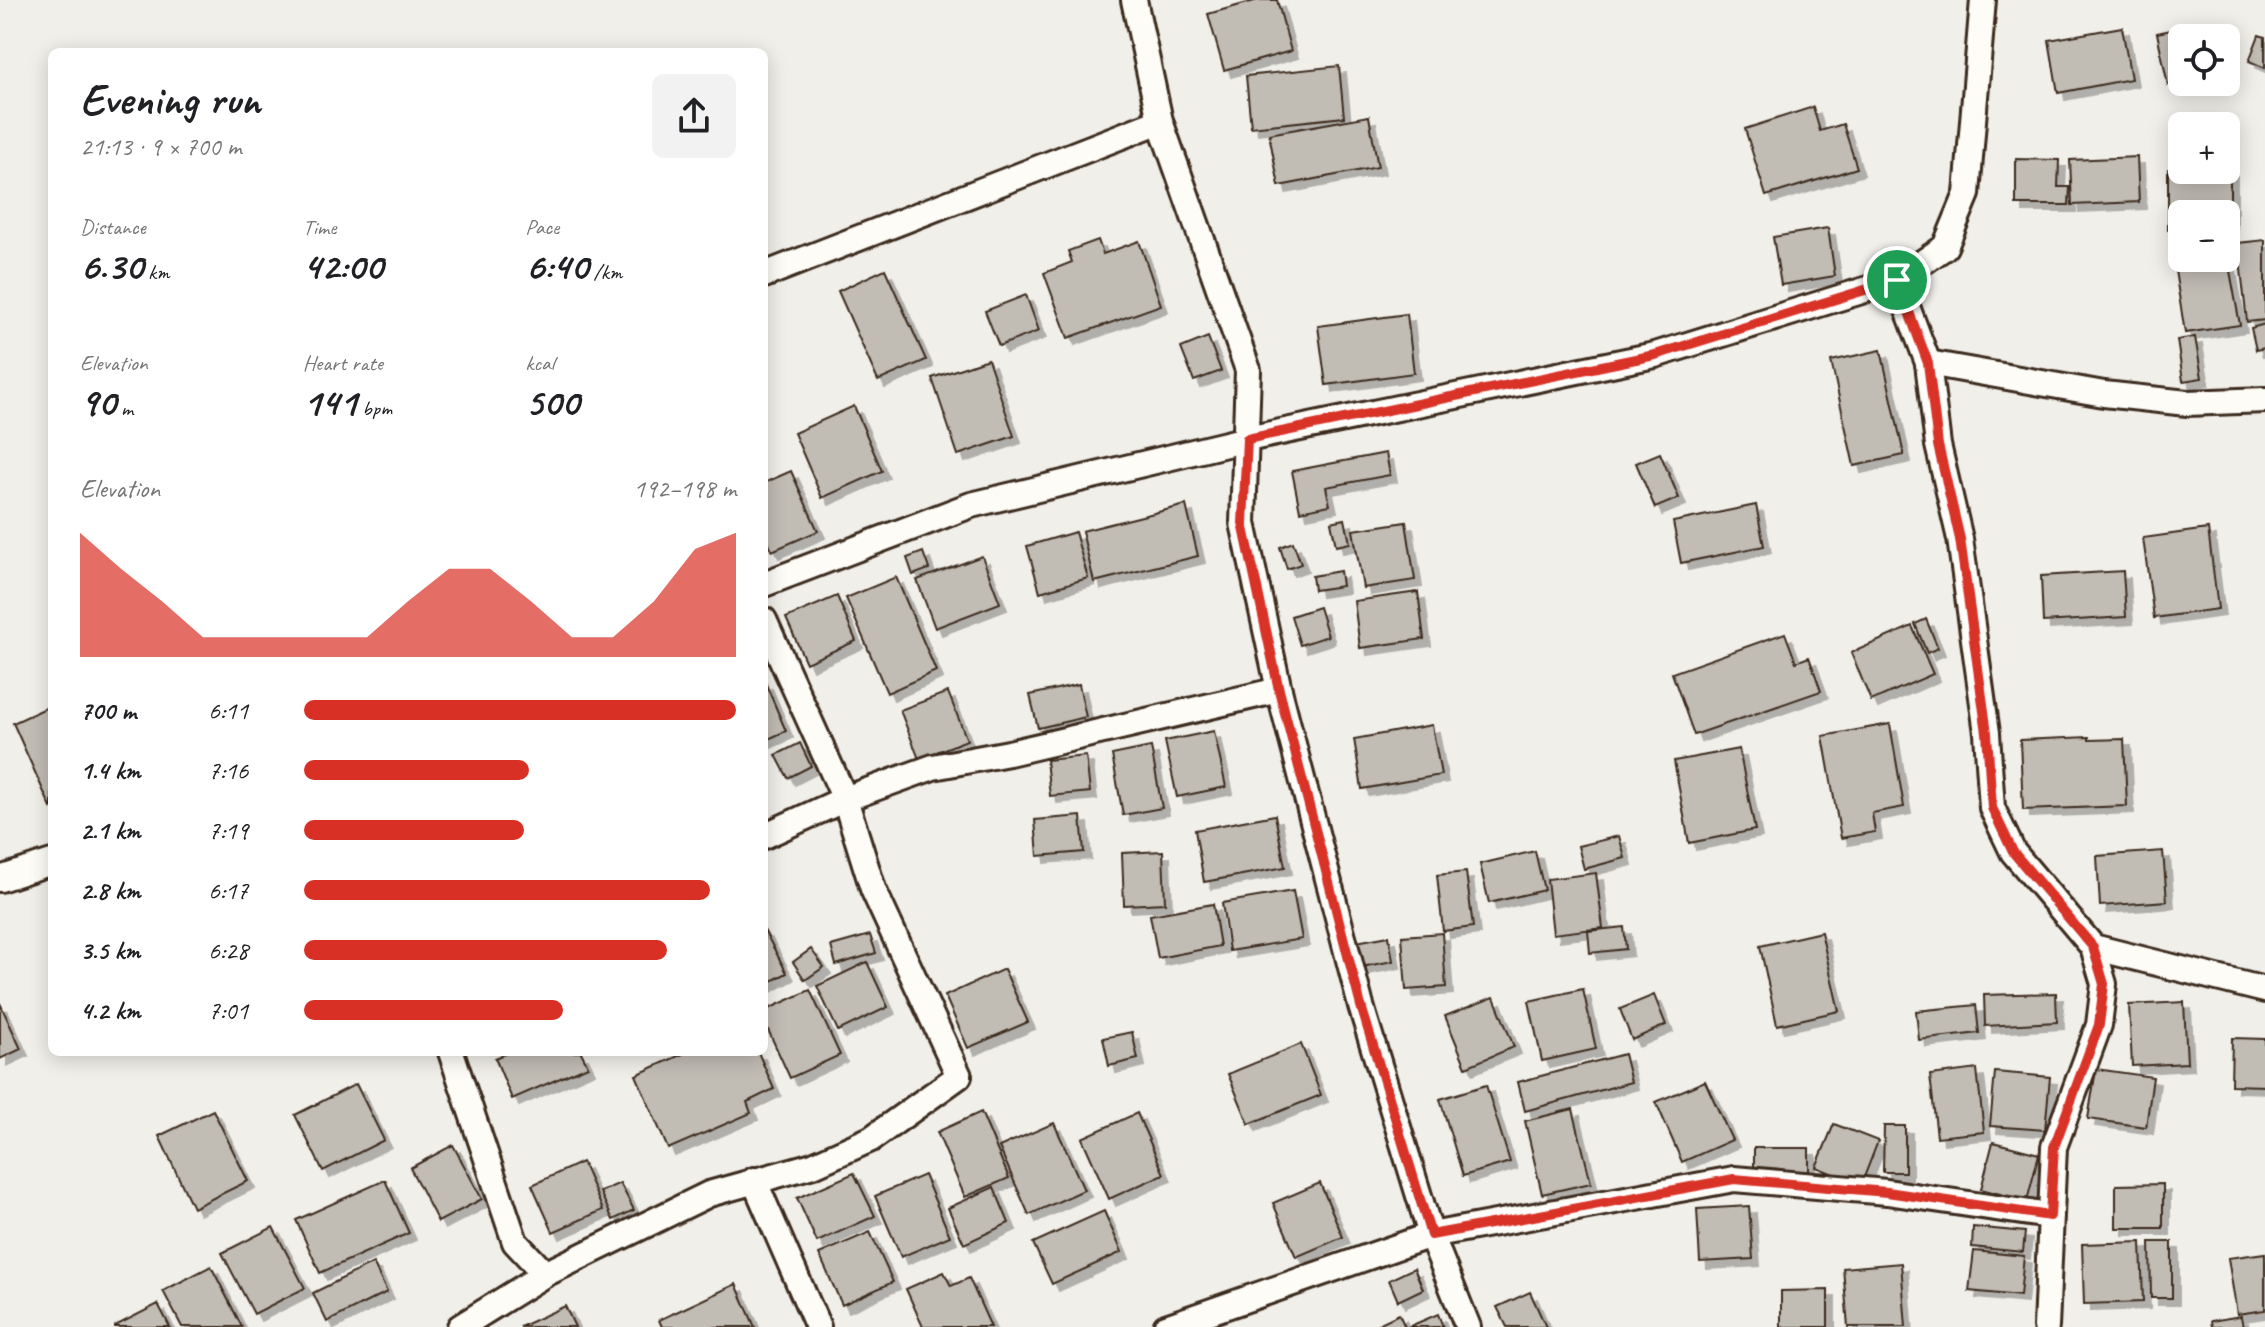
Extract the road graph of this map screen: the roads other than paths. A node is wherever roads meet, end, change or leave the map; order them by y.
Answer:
1 (1134, 0) edge
2 (1983, 0) edge
3 (1160, 121) junction
4 (768, 273) edge
5 (1897, 280) junction
6 (1928, 363) junction
7 (2265, 400) edge
8 (1247, 439) junction
9 (768, 582) edge
10 (768, 629) edge
11 (1279, 690) junction
12 (845, 799) junction
13 (768, 834) edge
14 (48, 863) edge
15 (0, 879) edge
16 (2093, 947) junction
17 (2265, 990) edge
18 (452, 1056) edge
19 (754, 1180) junction
20 (2050, 1216) junction
21 (1431, 1235) junction
22 (545, 1274) junction
23 (460, 1327) edge
24 (818, 1327) edge
25 (1166, 1327) edge
26 (1468, 1327) edge
27 (2046, 1327) edge

1 - 3 street
2 - 5 street
3 - 4 street
3 - 8 street
5 - 6 street
5 - 8 street
6 - 7 street
6 - 16 street
8 - 9 street
8 - 11 street
10 - 12 street
11 - 12 street
11 - 21 street
12 - 13 street
12 - 19 street
14 - 15 street
16 - 17 street
16 - 20 street
18 - 22 street
19 - 22 street
19 - 24 street
20 - 21 street
20 - 27 street
21 - 25 street
21 - 26 street
22 - 23 street

